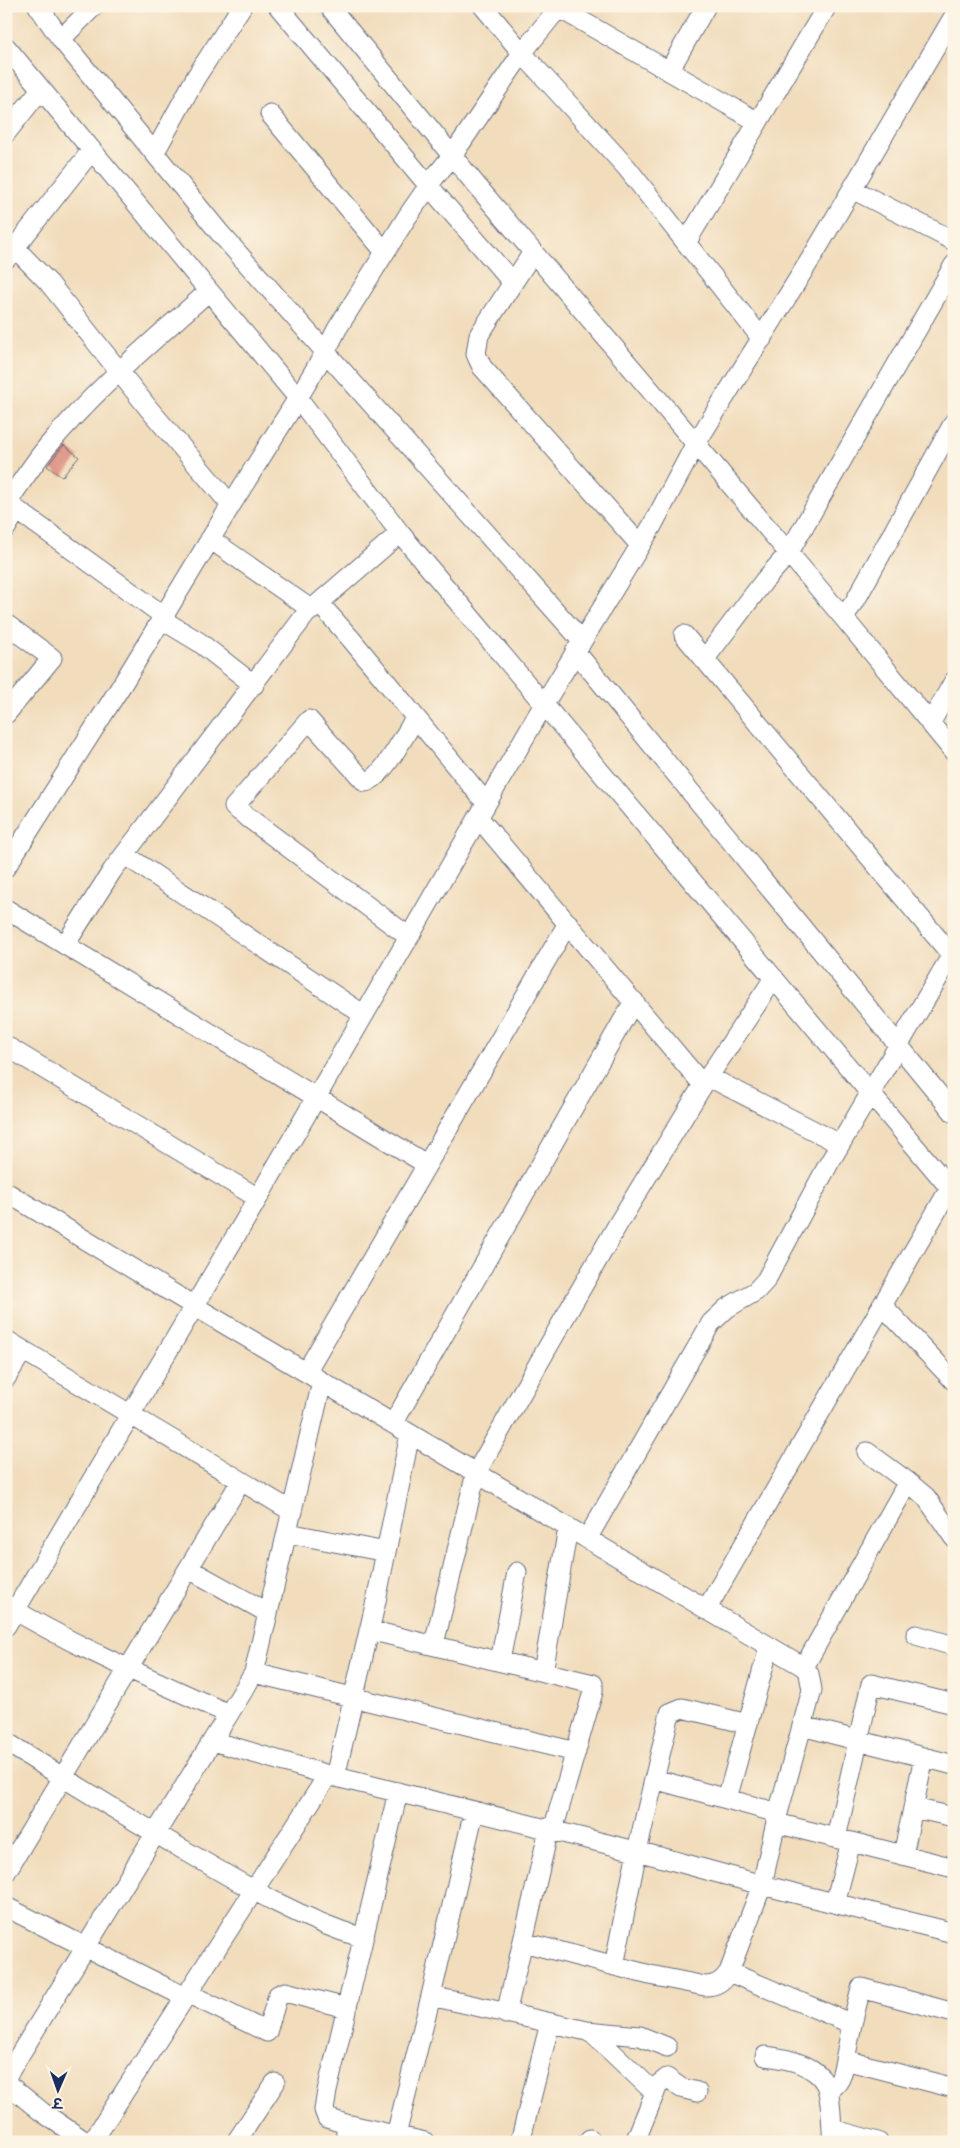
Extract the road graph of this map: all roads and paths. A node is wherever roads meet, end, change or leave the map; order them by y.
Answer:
1 (38, 6) edge
2 (94, 6) edge
3 (242, 6) edge
4 (278, 6) edge
5 (329, 6) edge
6 (483, 6) edge
7 (706, 6) edge
8 (827, 6) edge
9 (559, 7) edge
10 (954, 16) edge
11 (61, 39) junction
12 (6, 47) edge
13 (522, 52) junction
14 (669, 71) junction
15 (41, 89) junction
16 (270, 114) dead end
17 (758, 122) junction
18 (6, 132) edge
19 (92, 150) junction
20 (155, 152) junction
21 (452, 156) junction
22 (428, 185) junction
23 (852, 188) junction
24 (954, 241) edge
25 (686, 243) junction
26 (385, 252) junction
27 (533, 252) junction
28 (11, 254) edge
29 (954, 265) edge
30 (513, 283) junction
31 (209, 291) junction
32 (762, 338) junction
33 (326, 351) junction
34 (119, 371) junction
35 (298, 398) junction
36 (954, 422) edge
37 (695, 445) junction
38 (10, 505) edge
39 (230, 505) junction
40 (6, 528) edge
41 (400, 533) junction
42 (210, 539) junction
43 (640, 545) junction
44 (788, 554) junction
45 (316, 607) junction
46 (843, 617) junction
47 (163, 618) junction
48 (6, 624) edge
49 (684, 636) dead end
50 (579, 646) junction
51 (704, 660) junction
52 (954, 681) edge
53 (254, 685) junction
54 (544, 704) junction
55 (6, 714) edge
56 (415, 718) junction
57 (930, 724) junction
58 (954, 752) edge
59 (482, 810) junction
60 (125, 855) junction
61 (7, 864) edge
62 (6, 909) edge
63 (568, 923) junction
64 (409, 937) junction
65 (65, 945) junction
66 (953, 955) edge
67 (774, 978) junction
68 (634, 1001) junction
69 (364, 1015) junction
70 (6, 1046) edge
71 (897, 1046) junction
72 (706, 1081) junction
73 (870, 1092) junction
74 (316, 1098) junction
75 (954, 1113) edge
76 (840, 1144) junction
77 (426, 1164) junction
78 (952, 1190) edge
79 (6, 1192) edge
80 (258, 1198) junction
81 (882, 1305) junction
82 (194, 1306) junction
83 (6, 1340) edge
84 (23, 1350) junction
85 (306, 1372) junction
86 (6, 1378) edge
87 (954, 1381) edge
88 (322, 1382) junction
89 (130, 1415) junction
90 (393, 1424) junction
91 (410, 1434) junction
92 (868, 1452) dead end
93 (476, 1473) junction
94 (241, 1481) junction
95 (908, 1482) junction
96 (293, 1512) junction
97 (568, 1528) junction
98 (288, 1534) junction
99 (954, 1538) edge
100 (587, 1539) junction
101 (386, 1552) junction
102 (189, 1569) junction
103 (517, 1572) dead end
104 (706, 1610) junction
105 (268, 1613) junction
106 (9, 1614) edge
107 (369, 1630) junction
108 (916, 1635) dead end
109 (434, 1644) junction
110 (770, 1646) junction
111 (954, 1646) edge
112 (500, 1661) junction
113 (804, 1667) junction
114 (130, 1668) junction
115 (542, 1672) junction
116 (254, 1673) junction
117 (353, 1698) junction
118 (954, 1704) edge
119 (229, 1714) junction
120 (748, 1724) junction
121 (802, 1726) junction
122 (858, 1740) junction
123 (213, 1741) junction
124 (6, 1742) edge
125 (576, 1752) junction
126 (924, 1757) junction
127 (954, 1765) edge
128 (332, 1776) junction
129 (64, 1778) junction
130 (654, 1780) junction
131 (398, 1792) junction
132 (727, 1798) junction
133 (913, 1808) junction
134 (474, 1811) junction
135 (954, 1817) edge
136 (777, 1818) junction
137 (551, 1830) junction
138 (155, 1833) junction
139 (843, 1840) junction
140 (637, 1851) junction
141 (903, 1855) junction
142 (954, 1868) edge
143 (6, 1872) edge
144 (762, 1885) junction
145 (252, 1890) junction
146 (835, 1903) junction
147 (6, 1907) edge
148 (954, 1933) edge
149 (363, 1938) junction
150 (523, 1942) junction
151 (86, 1946) junction
152 (614, 1966) junction
153 (729, 1972) junction
154 (186, 1995) junction
155 (431, 1996) junction
156 (346, 2008) junction
157 (954, 2013) edge
158 (506, 2014) junction
159 (550, 2023) junction
160 (852, 2024) junction
161 (587, 2031) junction
162 (667, 2047) dead end
163 (765, 2056) dead end
164 (845, 2060) junction
165 (6, 2077) edge
166 (6, 2083) edge
167 (275, 2083) dead end
168 (954, 2088) edge
169 (828, 2091) junction
170 (697, 2092) dead end
171 (655, 2093) junction
172 (346, 2133) edge
173 (396, 2135) junction
174 (832, 2136) edge
175 (86, 2142) edge
176 (92, 2142) edge
177 (236, 2142) edge
178 (425, 2142) edge
179 (520, 2142) edge
180 (635, 2142) edge
181 (878, 2142) edge

1 - 11 street
2 - 11 street
3 - 20 street
4 - 22 street
5 - 21 street
6 - 13 street
7 - 14 street
8 - 17 street
9 - 13 street
9 - 14 street
10 - 23 street
11 - 20 street
12 - 15 street
13 - 21 street
13 - 25 street
14 - 17 street
15 - 18 street
15 - 19 street
16 - 26 street
17 - 25 street
19 - 28 street
19 - 31 street
20 - 33 street
21 - 22 street
21 - 27 street
22 - 26 street
22 - 30 street
23 - 24 street
23 - 32 street
25 - 32 street
26 - 33 street
27 - 30 street
27 - 37 street
28 - 34 street
29 - 44 street
30 - 43 street
31 - 34 street
31 - 35 street
32 - 37 street
33 - 35 street
33 - 50 street
34 - 38 street
34 - 39 street
35 - 39 street
35 - 41 street
36 - 46 street
37 - 43 street
37 - 44 street
38 - 40 street
38 - 47 street
39 - 42 street
41 - 45 street
41 - 54 street
42 - 45 street
42 - 47 street
43 - 50 street
44 - 46 street
44 - 51 street
45 - 53 street
45 - 56 street
46 - 57 street
47 - 53 street
47 - 61 street
48 - 55 street
49 - 51 street
50 - 54 street
50 - 71 street
51 - 66 street
52 - 57 street
53 - 60 street
54 - 59 street
54 - 67 street
56 - 59 street
56 - 64 street
57 - 58 street
59 - 63 street
59 - 64 street
60 - 65 street
60 - 69 street
62 - 65 street
63 - 68 street
63 - 77 street
64 - 69 street
65 - 74 street
66 - 71 street
67 - 72 street
67 - 73 street
68 - 72 street
68 - 90 street
69 - 74 street
70 - 80 street
71 - 73 street
71 - 75 street
72 - 76 street
72 - 93 street
73 - 76 street
73 - 78 street
74 - 77 street
74 - 80 street
76 - 100 street
77 - 85 street
78 - 81 street
79 - 82 street
80 - 82 street
81 - 87 street
81 - 104 street
82 - 85 street
82 - 89 street
83 - 84 street
84 - 86 street
84 - 89 street
85 - 88 street
88 - 90 street
88 - 96 street
89 - 94 street
89 - 106 street
90 - 91 street
91 - 93 street
91 - 101 street
92 - 95 street
93 - 97 street
93 - 109 street
94 - 96 street
94 - 102 street
95 - 99 street
95 - 113 street
96 - 98 street
97 - 100 street
97 - 115 street
98 - 101 street
98 - 105 street
100 - 104 street
101 - 107 street
102 - 105 street
102 - 114 street
103 - 112 street
104 - 110 street
105 - 116 street
106 - 114 street
107 - 109 street
107 - 117 street
108 - 111 street
109 - 112 street
110 - 113 street
110 - 120 street
112 - 115 street
113 - 121 street
114 - 119 street
114 - 129 street
115 - 125 street
116 - 117 street
116 - 119 street
117 - 125 street
117 - 128 street
118 - 122 street
119 - 123 street
120 - 130 street
120 - 132 street
121 - 122 street
121 - 136 street
122 - 126 street
122 - 139 street
123 - 128 street
123 - 138 street
124 - 129 street
125 - 137 street
126 - 127 street
126 - 133 street
128 - 131 street
128 - 145 street
129 - 138 street
129 - 143 street
130 - 132 street
130 - 140 street
131 - 134 street
131 - 149 street
132 - 136 street
133 - 135 street
133 - 141 street
134 - 137 street
134 - 155 street
136 - 139 street
136 - 144 street
137 - 140 street
137 - 150 street
138 - 145 street
138 - 151 street
139 - 141 street
139 - 146 street
140 - 144 street
140 - 152 street
141 - 142 street
144 - 146 street
144 - 153 street
145 - 149 street
145 - 154 street
146 - 148 street
147 - 151 street
149 - 156 street
150 - 152 street
150 - 158 street
151 - 154 street
151 - 165 street
152 - 153 street
153 - 160 street
154 - 156 street
154 - 176 street
155 - 158 street
155 - 173 street
156 - 172 street
157 - 160 street
158 - 159 street
159 - 161 street
159 - 179 street
160 - 164 street
161 - 162 street
161 - 171 street
163 - 169 street
164 - 168 street
164 - 169 street
166 - 175 street
167 - 177 street
169 - 174 street
170 - 171 street
171 - 180 street
172 - 173 street
173 - 178 street
174 - 181 street

